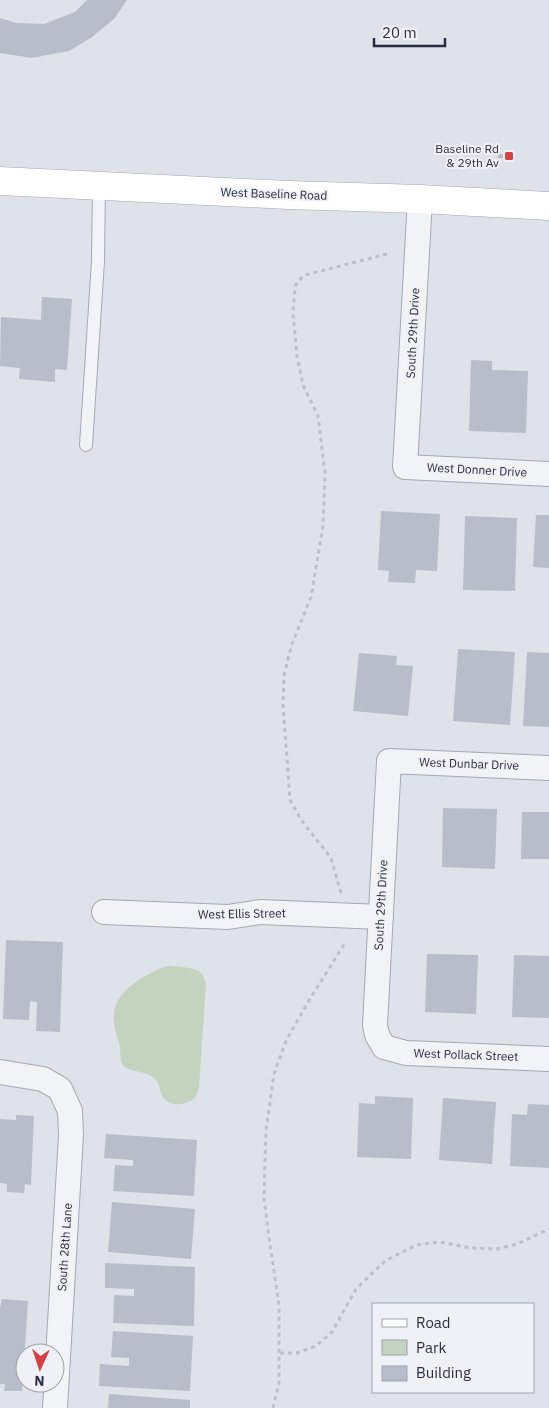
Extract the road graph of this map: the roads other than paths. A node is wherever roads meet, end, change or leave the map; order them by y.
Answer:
1 (0, 182) edge
2 (99, 186) junction
3 (420, 199) junction
4 (549, 206) edge
5 (86, 445) dead end
6 (405, 467) joint
7 (549, 474) edge
8 (389, 761) joint
9 (549, 768) edge
10 (104, 912) dead end
11 (381, 917) junction
12 (384, 1048) joint
13 (549, 1059) edge
14 (0, 1072) edge
15 (55, 1408) edge

1 - 2 main road, West Baseline Road
2 - 3 main road, West Baseline Road
2 - 5 lane
3 - 4 main road, West Baseline Road
3 - 6 street, South 29th Drive
6 - 7 street, West Donner Drive
8 - 9 street, West Dunbar Drive
8 - 11 street, South 29th Drive
10 - 11 street, West Ellis Street
11 - 12 street, South 29th Drive
12 - 13 street, West Pollack Street
14 - 15 street, South 28th Lane

